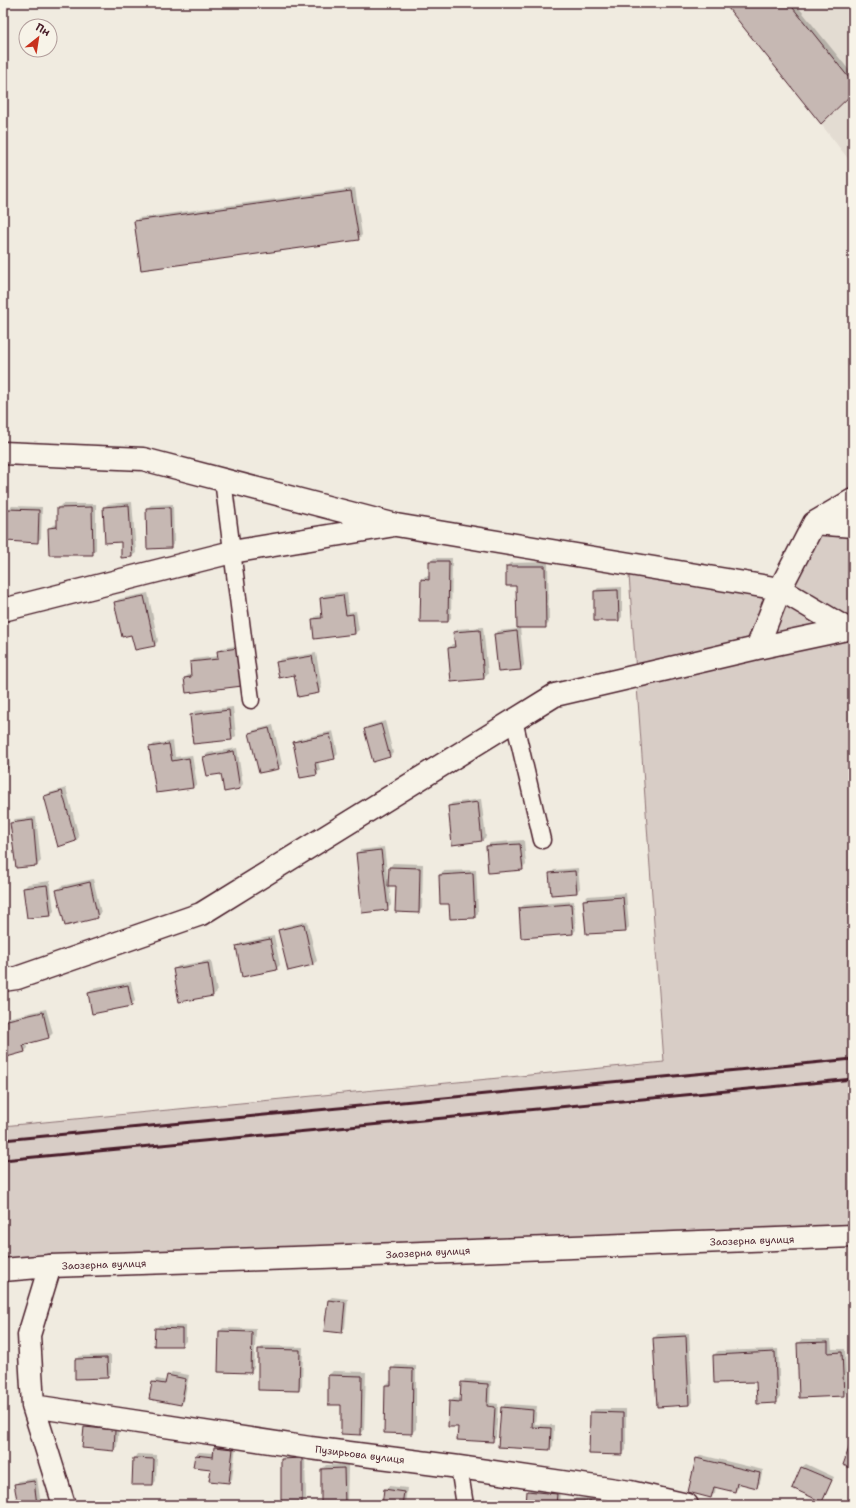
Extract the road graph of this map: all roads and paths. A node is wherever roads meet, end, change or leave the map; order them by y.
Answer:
1 (3, 453) edge
2 (223, 480) junction
3 (853, 500) edge
4 (814, 523) junction
5 (396, 524) junction
6 (853, 526) edge
7 (232, 552) junction
8 (780, 589) junction
9 (3, 610) edge
10 (850, 629) edge
11 (757, 648) junction
12 (251, 700) dead end
13 (514, 720) junction
14 (542, 840) dead end
15 (3, 980) edge
16 (853, 1236) edge
17 (50, 1266) junction
18 (3, 1270) edge
19 (33, 1406) junction
20 (459, 1467) junction
21 (631, 1498) edge
22 (64, 1505) edge
23 (465, 1505) edge
24 (687, 1505) edge

1 - 2 street
2 - 5 street
2 - 7 lane
3 - 4 street
4 - 6 street
4 - 8 street
5 - 7 street
5 - 8 street
7 - 9 street
7 - 12 lane
8 - 10 street
8 - 11 street
10 - 11 street
11 - 13 street
13 - 14 lane
13 - 15 street
16 - 17 street, Заозерна вулиця
17 - 18 street, Заозерна вулиця
17 - 19 street
19 - 20 street, Пузирьова вулиця
19 - 22 street
20 - 21 street, Пузирьова вулиця
20 - 23 lane
21 - 24 street, Пузирьова вулиця

